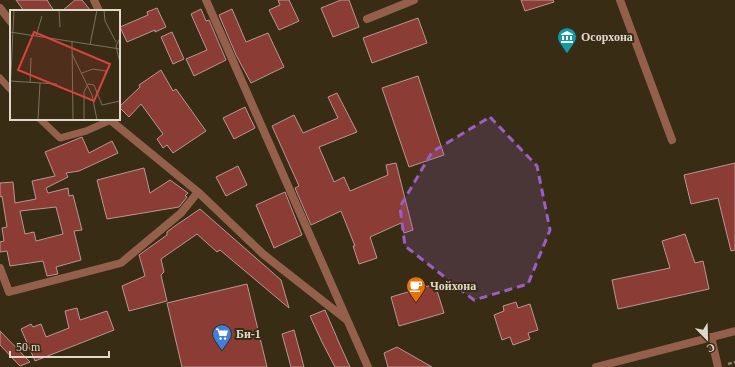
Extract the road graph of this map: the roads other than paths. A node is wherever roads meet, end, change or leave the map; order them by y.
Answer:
1 (94, 0) edge
2 (206, 0) edge
3 (414, 0) edge
4 (620, 0) edge
5 (0, 8) edge
6 (99, 10) edge
7 (367, 19) dead end
8 (10, 21) edge
9 (0, 78) edge
10 (10, 89) edge
11 (41, 120) edge
12 (108, 120) edge
13 (111, 120) edge
14 (672, 140) dead end
15 (198, 192) junction
16 (0, 268) edge
17 (348, 321) junction
18 (735, 331) edge
19 (712, 337) junction
20 (368, 367) edge
21 (596, 367) edge
22 (718, 367) edge

1 - 6 street
2 - 17 street
3 - 7 street
4 - 14 street
5 - 8 street
9 - 10 lane
11 - 12 lane
13 - 15 street
15 - 16 street
15 - 17 street
17 - 20 street
18 - 19 street
19 - 21 street
19 - 22 street

